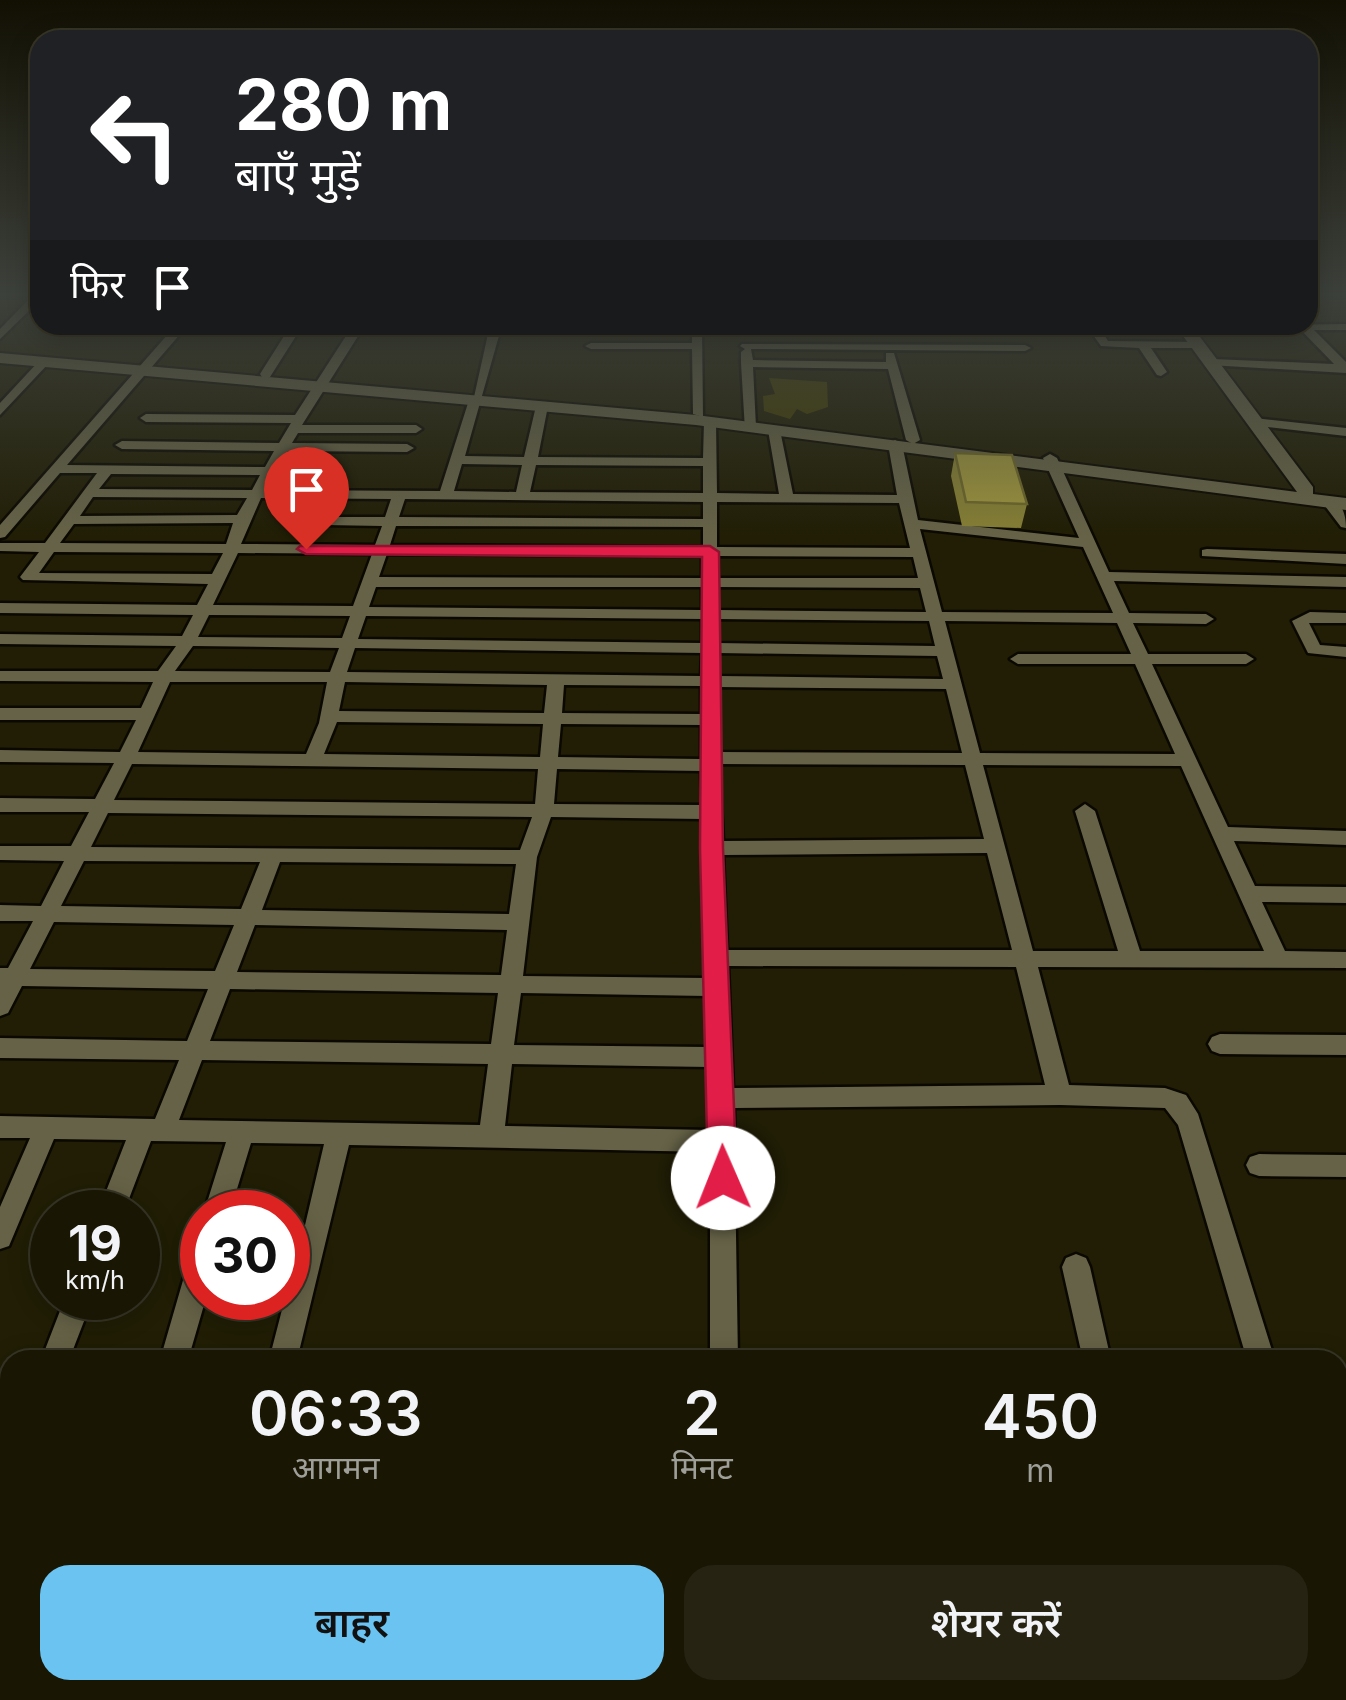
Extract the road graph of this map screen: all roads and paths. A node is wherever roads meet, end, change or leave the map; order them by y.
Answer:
1 (32, 376) edge
2 (135, 376) edge
3 (257, 376) edge
4 (284, 376) edge
5 (324, 376) edge
6 (482, 376) edge
7 (700, 376) edge
8 (748, 376) edge
9 (894, 376) edge
10 (1222, 376) edge
11 (321, 381) junction
12 (477, 397) junction
13 (542, 406) junction
14 (0, 411) edge
15 (146, 418) dead end
16 (704, 418) junction
17 (1254, 422) junction
18 (298, 424) junction
19 (750, 424) junction
20 (416, 429) dead end
21 (774, 430) junction
22 (1346, 432) edge
23 (904, 442) junction
24 (122, 445) dead end
25 (284, 446) junction
26 (407, 448) dead end
27 (456, 460) junction
28 (1051, 461) junction
29 (532, 462) junction
30 (712, 462) junction
31 (54, 469) junction
32 (108, 469) junction
33 (271, 471) junction
34 (1306, 491) junction
35 (92, 493) junction
36 (256, 493) junction
37 (399, 496) junction
38 (446, 496) junction
39 (522, 496) junction
40 (710, 498) junction
41 (787, 498) junction
42 (905, 500) junction
43 (1340, 501) edge
44 (242, 519) junction
45 (70, 520) junction
46 (325, 521) dead end
47 (391, 521) junction
48 (710, 523) junction
49 (914, 524) junction
50 (1346, 524) edge
51 (0, 534) edge
52 (1088, 542) junction
53 (0, 547) edge
54 (50, 548) junction
55 (232, 549) junction
56 (379, 550) junction
57 (710, 552) junction
58 (1206, 552) dead end
59 (919, 553) junction
60 (1346, 559) edge
61 (1104, 576) junction
62 (215, 579) junction
63 (368, 582) junction
64 (1346, 582) edge
65 (710, 583) junction
66 (927, 583) junction
67 (0, 608) edge
68 (202, 611) junction
69 (358, 613) junction
70 (711, 616) junction
71 (936, 617) junction
72 (1123, 618) junction
73 (1346, 618) edge
74 (1206, 619) dead end
75 (0, 640) edge
76 (188, 641) junction
77 (347, 644) junction
78 (544, 646) junction
79 (711, 648) junction
80 (944, 651) junction
81 (1346, 652) edge
82 (1018, 658) dead end
83 (1246, 658) dead end
84 (1142, 660) junction
85 (0, 676) edge
86 (162, 677) junction
87 (337, 677) junction
88 (548, 680) junction
89 (711, 683) junction
90 (952, 684) junction
91 (0, 714) edge
92 (148, 714) junction
93 (329, 716) junction
94 (550, 718) junction
95 (711, 720) junction
96 (0, 756) edge
97 (126, 756) junction
98 (313, 758) junction
99 (972, 758) junction
100 (1187, 760) junction
101 (710, 761) junction
102 (548, 762) junction
103 (0, 805) edge
104 (100, 806) junction
105 (544, 809) junction
106 (712, 812) junction
107 (1086, 812) dead end
108 (1221, 834) junction
109 (1346, 838) edge
110 (994, 846) junction
111 (712, 848) junction
112 (0, 854) edge
113 (75, 854) junction
114 (273, 855) junction
115 (526, 857) junction
116 (1248, 894) junction
117 (1346, 896) edge
118 (0, 912) edge
119 (46, 913) junction
120 (250, 918) junction
121 (518, 922) junction
122 (717, 958) junction
123 (1022, 958) junction
124 (1278, 959) junction
125 (1132, 960) junction
126 (1346, 960) edge
127 (8, 977) edge
128 (220, 981) junction
129 (510, 986) junction
130 (718, 987) junction
131 (0, 1007) edge
132 (1220, 1044) dead end
133 (1346, 1045) edge
134 (0, 1048) edge
135 (194, 1050) junction
136 (500, 1054) junction
137 (719, 1057) junction
138 (1060, 1096) junction
139 (721, 1098) junction
140 (0, 1127) edge
141 (47, 1128) junction
142 (153, 1128) junction
143 (242, 1130) junction
144 (339, 1134) junction
145 (491, 1135) junction
146 (722, 1141) junction
147 (1259, 1164) dead end
148 (1346, 1166) edge
149 (122, 1190) edge
150 (224, 1190) edge
151 (0, 1237) edge
152 (1076, 1267) dead end
153 (70, 1320) edge
154 (186, 1320) edge
155 (59, 1350) edge
156 (177, 1350) edge
157 (285, 1350) edge
158 (724, 1350) edge
159 (1095, 1350) edge
160 (1258, 1350) edge

1 - 14 street
2 - 31 street
3 - 11 main road
4 - 11 main road
5 - 11 street
6 - 12 street
7 - 16 street
8 - 19 street
9 - 23 street
10 - 17 main road
11 - 12 main road
11 - 18 street
12 - 13 main road
12 - 16 main road
12 - 27 street
13 - 16 main road
13 - 29 street
15 - 18 street
16 - 19 main road
16 - 30 street
17 - 22 street
17 - 34 main road
18 - 20 street
18 - 25 street
19 - 21 main road
19 - 23 main road
21 - 23 main road
21 - 41 street
23 - 28 main road
23 - 42 street
24 - 25 street
25 - 26 street
25 - 33 street
27 - 29 street
27 - 38 street
28 - 34 main road
28 - 43 main road
28 - 52 street
29 - 30 street
29 - 39 street
30 - 40 street
31 - 32 street
31 - 51 street
32 - 33 street
32 - 35 street
33 - 36 street
34 - 43 main road
35 - 36 street
35 - 45 street
36 - 37 street
36 - 44 street
37 - 38 street
37 - 47 street
38 - 39 street
39 - 40 street
40 - 41 street
40 - 48 street
41 - 42 street
42 - 49 street
43 - 50 street
44 - 45 street
44 - 55 street
45 - 54 street
46 - 47 street
47 - 48 street
47 - 56 street
48 - 57 street
49 - 52 street
49 - 59 street
52 - 61 street
53 - 54 street
54 - 55 street
54 - 62 street
55 - 56 street
55 - 62 street
56 - 57 street
56 - 63 street
57 - 59 street
57 - 65 street
58 - 60 street
59 - 66 street
61 - 64 street
61 - 72 street
62 - 68 street
63 - 65 street
63 - 69 street
65 - 66 street
65 - 70 street
66 - 71 street
67 - 68 street
68 - 69 street
68 - 76 street
69 - 70 street
69 - 77 street
70 - 71 street
70 - 79 street
71 - 72 street
71 - 80 street
72 - 74 street
72 - 84 street
73 - 81 street
75 - 76 street
76 - 77 street
76 - 86 street
77 - 78 street
77 - 87 street
78 - 79 street
78 - 88 street
79 - 80 street
79 - 89 street
80 - 90 street
82 - 84 street
83 - 84 street
84 - 100 street
85 - 86 street
86 - 87 street
86 - 92 street
87 - 88 street
87 - 93 street
88 - 89 street
88 - 94 street
89 - 90 street
89 - 95 street
90 - 99 street
91 - 92 street
92 - 97 street
93 - 94 street
93 - 98 street
94 - 95 street
94 - 102 street
95 - 101 street
96 - 97 street
97 - 98 street
97 - 104 street
98 - 102 street
99 - 100 street
99 - 101 street
99 - 110 street
100 - 108 street
101 - 102 street
101 - 106 street
102 - 105 street
103 - 104 street
104 - 105 street
104 - 113 street
105 - 106 street
105 - 115 street
106 - 111 street
107 - 125 street
108 - 109 street
108 - 116 street
110 - 111 street
110 - 123 street
111 - 122 street
112 - 113 street
113 - 114 street
113 - 119 street
114 - 115 street
114 - 120 street
115 - 121 street
116 - 117 street
116 - 124 street
118 - 119 street
119 - 120 street
119 - 127 street
120 - 121 street
120 - 128 street
121 - 129 street
122 - 123 street
122 - 130 street
123 - 125 street
123 - 138 street
124 - 125 street
124 - 126 street
127 - 128 street
127 - 131 street
128 - 129 street
128 - 135 street
129 - 130 street
129 - 136 street
130 - 137 street
132 - 133 street
134 - 135 street
135 - 136 street
135 - 142 street
136 - 137 street
136 - 145 street
137 - 139 street
138 - 139 street
138 - 160 street
139 - 146 street
140 - 141 street
141 - 142 street
141 - 151 street
142 - 143 street
142 - 149 street
143 - 144 street
143 - 150 street
144 - 145 street
144 - 157 street
145 - 146 street
146 - 158 street
147 - 148 street
152 - 159 street
153 - 155 street
154 - 156 street

